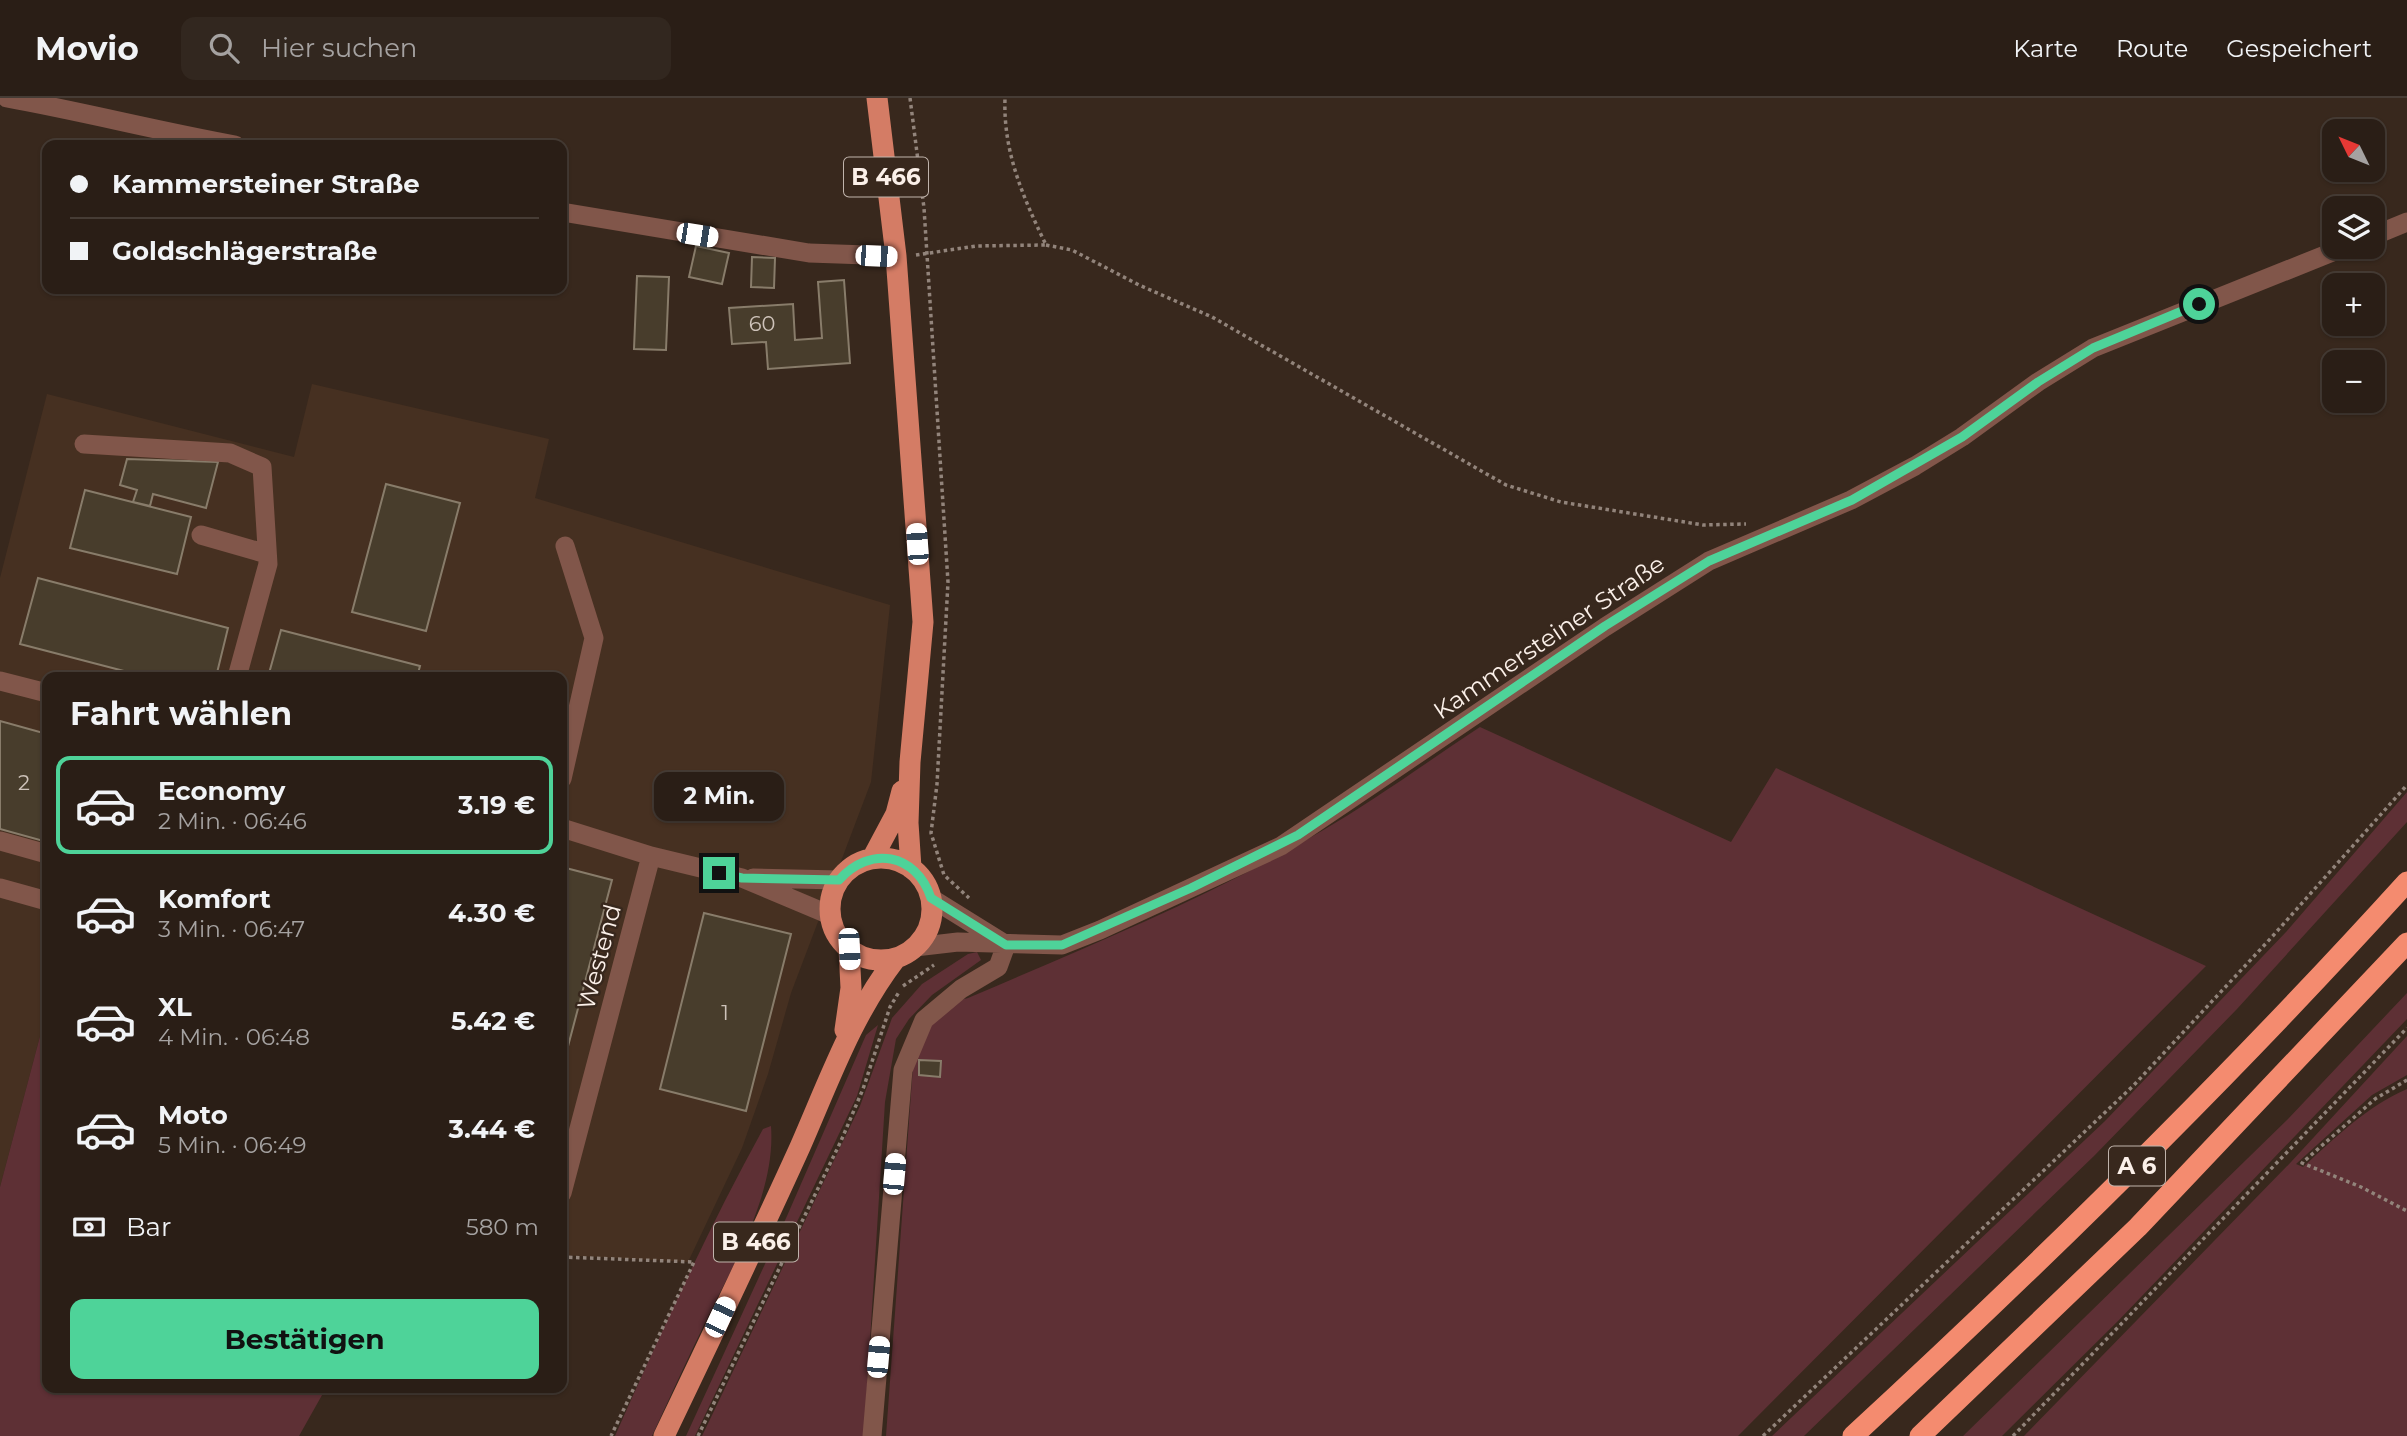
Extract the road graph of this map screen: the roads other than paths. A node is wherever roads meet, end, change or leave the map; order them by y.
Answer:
1 (7, 98) edge
2 (877, 98) edge
3 (211, 140) edge
4 (567, 213) edge
5 (2407, 222) edge
6 (2385, 231) edge
7 (896, 256) junction
8 (2322, 256) edge
9 (84, 444) dead end
10 (201, 535) dead end
11 (565, 546) dead end
12 (267, 554) junction
13 (238, 672) edge
14 (0, 681) edge
15 (42, 692) edge
16 (567, 757) edge
17 (910, 762) junction
18 (567, 830) edge
19 (0, 841) edge
20 (42, 852) edge
21 (651, 856) junction
22 (872, 859) junction
23 (911, 868) junction
24 (742, 878) junction
25 (839, 880) junction
26 (2407, 882) edge
27 (0, 888) edge
28 (931, 898) junction
29 (42, 900) edge
30 (831, 915) junction
31 (2407, 943) edge
32 (1006, 945) junction
33 (915, 947) junction
34 (849, 949) junction
35 (896, 958) junction
36 (842, 1045) junction
37 (567, 1174) edge
38 (664, 1436) edge
39 (872, 1436) edge
40 (1853, 1436) edge
41 (1920, 1436) edge

1 - 3 street
2 - 7 main road, B 466
4 - 7 street
5 - 6 street
7 - 17 main road, B 466
8 - 32 street, Kammersteiner Straße
9 - 12 street
10 - 12 street
11 - 16 street
12 - 13 street
14 - 15 street
17 - 22 main road, B 466
17 - 23 main road, B 466
18 - 21 street
19 - 20 street
21 - 24 street
21 - 37 street, Westend
22 - 23 main road
22 - 25 main road
23 - 28 main road
24 - 25 street
24 - 30 street
25 - 30 main road
26 - 40 highway, A 6
27 - 29 street
28 - 32 street
28 - 33 main road
30 - 34 main road
31 - 41 highway, A 6
32 - 33 street, Kammersteiner Straße
32 - 39 street
33 - 35 main road
34 - 35 main road
34 - 36 main road, B 466
35 - 36 main road, B 466
36 - 38 main road, B 466

